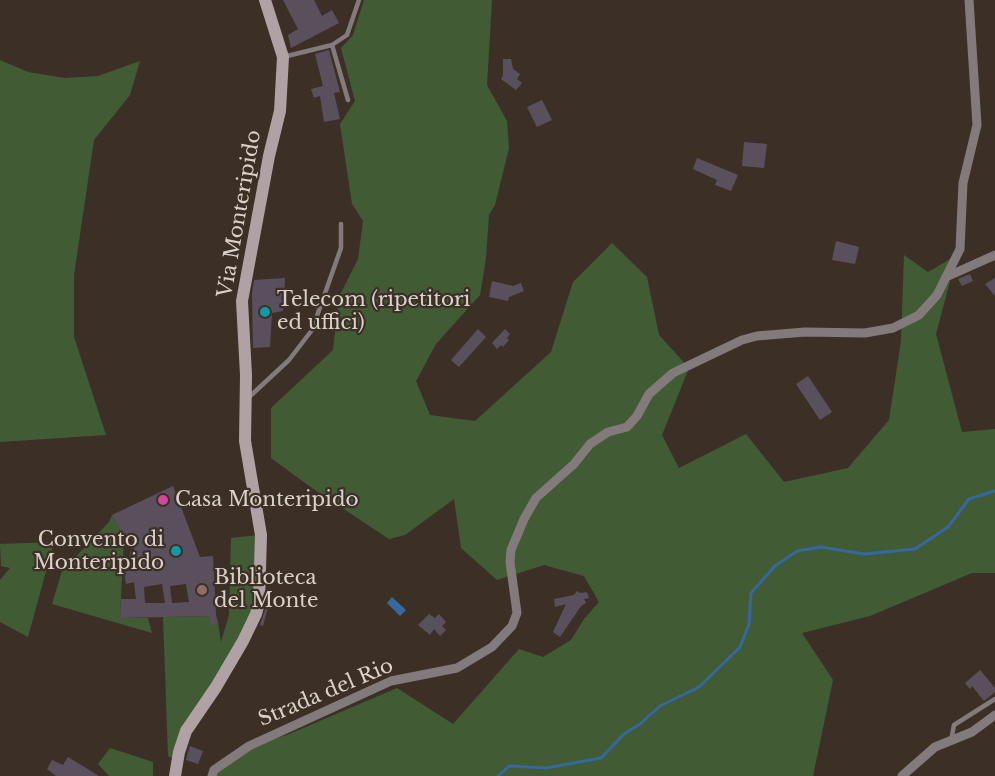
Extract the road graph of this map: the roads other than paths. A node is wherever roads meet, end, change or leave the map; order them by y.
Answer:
1 (265, 0) edge
2 (359, 0) edge
3 (969, 0) edge
4 (333, 45) junction
5 (283, 57) junction
6 (348, 100) dead end
7 (341, 224) dead end
8 (995, 255) edge
9 (946, 277) junction
10 (246, 401) junction
11 (995, 699) edge
12 (995, 715) edge
13 (951, 741) junction
14 (175, 776) edge
15 (212, 776) edge
16 (903, 776) edge

1 - 5 street, Via Monteripido
2 - 4 lane
3 - 9 street, Strada del Rio
4 - 5 lane
4 - 6 lane
5 - 10 street, Via Monteripido
7 - 10 lane
8 - 9 street
9 - 15 street, Strada del Rio
10 - 14 street, Via Monteripido
11 - 13 lane
12 - 13 street
13 - 16 street

